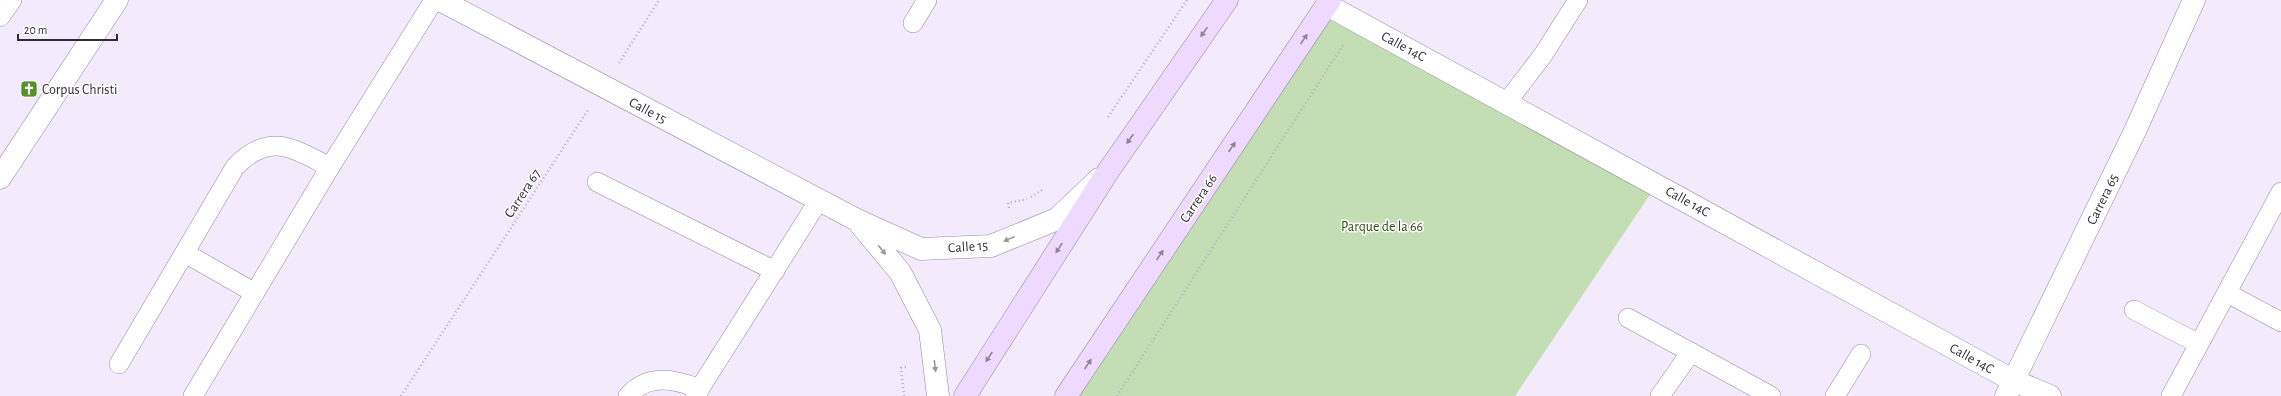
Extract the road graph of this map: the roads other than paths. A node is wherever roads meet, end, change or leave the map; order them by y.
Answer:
1 (12, 0) edge
2 (118, 0) edge
3 (434, 0) edge
4 (440, 0) edge
5 (927, 0) edge
6 (1227, 0) edge
7 (1578, 0) edge
8 (2194, 0) edge
9 (1329, 2) edge
10 (0, 18) edge
11 (913, 23) dead end
12 (1507, 102) junction
13 (330, 167) junction
14 (1109, 170) junction
15 (0, 178) edge
16 (597, 182) dead end
17 (2281, 192) edge
18 (819, 200) junction
19 (857, 220) junction
20 (185, 253) junction
21 (775, 271) junction
22 (255, 293) junction
23 (2226, 293) junction
24 (2134, 310) dead end
25 (1628, 318) dead end
26 (2281, 322) edge
27 (2199, 344) junction
28 (1691, 352) junction
29 (1861, 354) dead end
30 (119, 364) dead end
31 (2010, 388) edge
32 (698, 392) edge
33 (193, 396) edge
34 (628, 396) edge
35 (938, 396) edge
36 (964, 396) edge
37 (1066, 396) edge
38 (1660, 396) edge
39 (1771, 396) edge
40 (1835, 396) edge
41 (2050, 396) edge
42 (2171, 396) edge

1 - 10 lane
2 - 15 street
3 - 13 lane
4 - 18 street, Calle 15
5 - 11 lane
6 -> 14 main road
7 - 12 lane
8 - 31 street, Carrera 65
9 - 12 street, Calle 14C
37 -> 9 main road, Carrera 66
12 - 31 street, Calle 14C
13 - 20 lane
13 - 22 lane
14 -> 19 street, Calle 15
14 -> 36 main road
16 - 21 lane
17 - 23 lane
18 - 19 street, Calle 15
18 - 21 lane
19 -> 35 street, Calle 15
20 - 22 lane
20 - 30 lane
21 - 32 lane
22 - 33 lane
23 - 26 lane
23 - 27 lane
24 - 27 lane
25 - 28 lane
27 - 42 lane
28 - 38 lane
28 - 39 lane
29 - 40 lane
31 - 41 street, Calle 14C
32 - 34 lane

